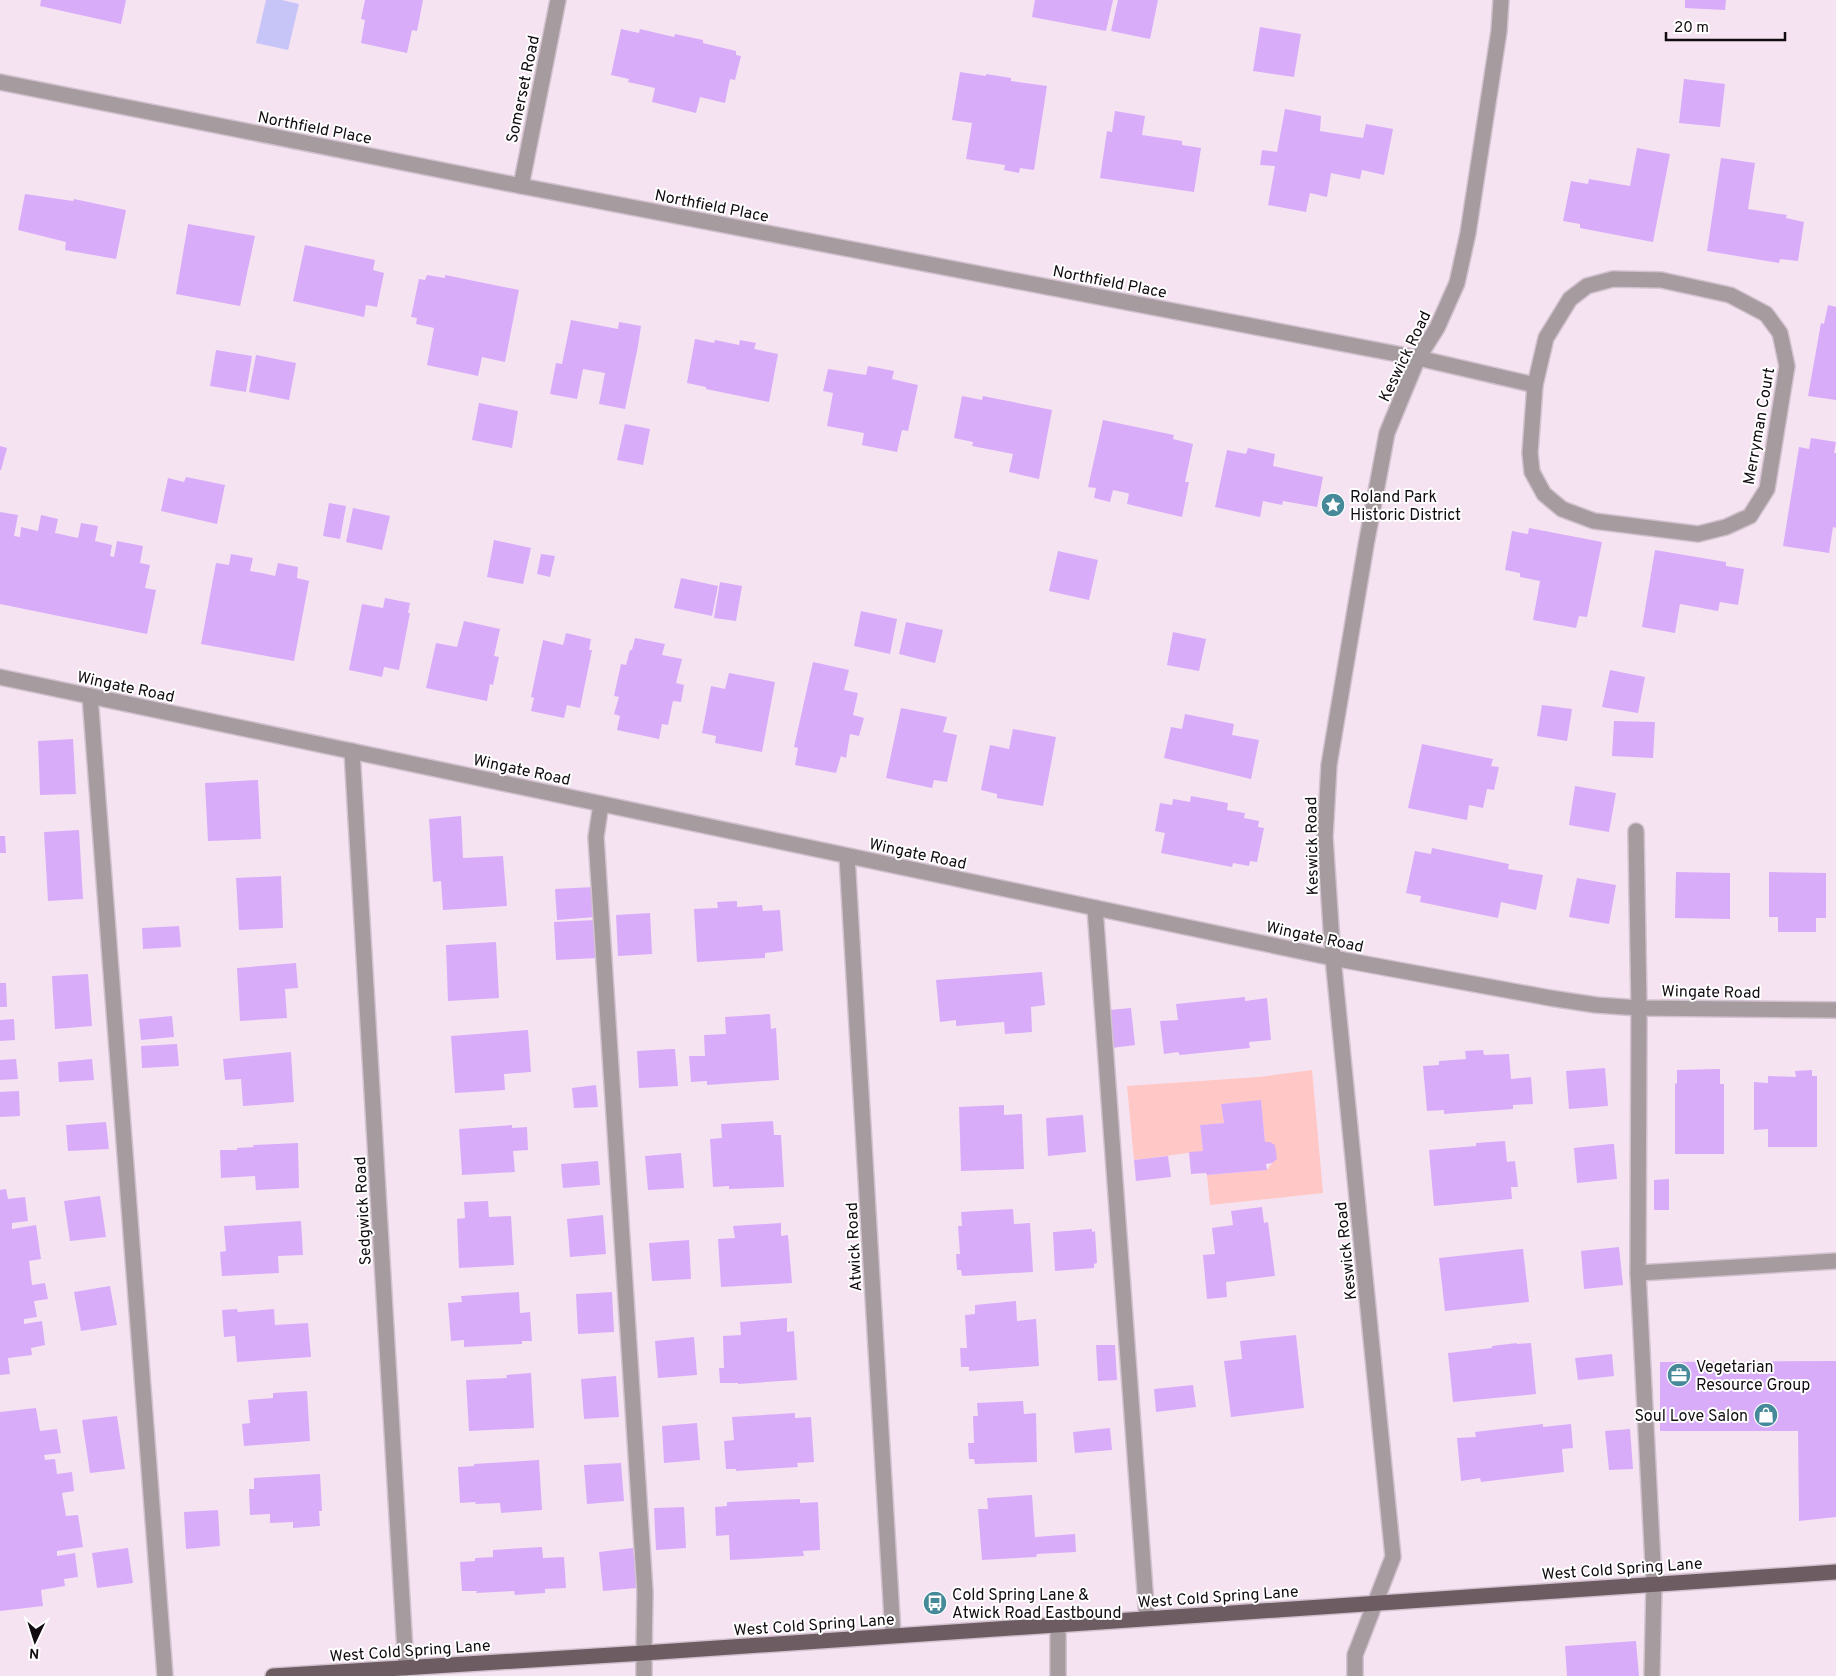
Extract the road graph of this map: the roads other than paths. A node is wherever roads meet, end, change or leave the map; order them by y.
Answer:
1 (558, 0) edge
2 (1501, 0) edge
3 (0, 82) edge
4 (521, 186) junction
5 (1418, 358) junction
6 (1534, 385) junction
7 (0, 677) edge
8 (90, 696) junction
9 (352, 751) junction
10 (600, 804) junction
11 (1636, 831) dead end
12 (847, 856) junction
13 (1095, 908) junction
14 (1333, 958) junction
15 (1639, 1008) junction
16 (1836, 1010) edge
17 (1836, 1261) edge
18 (1638, 1273) junction
19 (1836, 1572) edge
20 (1654, 1584) junction
21 (1374, 1603) junction
22 (1146, 1618) junction
23 (1058, 1625) junction
24 (893, 1636) junction
25 (644, 1653) junction
26 (406, 1668) junction
27 (165, 1676) edge
28 (273, 1676) edge
29 (644, 1676) edge
30 (1058, 1676) edge
31 (1355, 1676) edge
32 (1652, 1676) edge

1 - 4 street, Somerset Road
2 - 5 street, Keswick Road
3 - 4 street, Northfield Place
4 - 5 street, Northfield Place
5 - 6 street
5 - 14 street, Keswick Road
6 - 6 street, Merryman Court
7 - 8 street, Wingate Road
8 - 9 street, Wingate Road
8 - 27 street
9 - 10 street, Wingate Road
9 - 26 street, Sedgwick Road
10 - 12 street, Wingate Road
10 - 25 street
11 - 15 street
12 - 13 street, Wingate Road
12 - 24 street, Atwick Road
13 - 14 street, Wingate Road
13 - 22 street
14 - 15 street, Wingate Road
14 - 21 street, Keswick Road
15 - 16 street, Wingate Road
15 - 18 street
17 - 18 street
18 - 20 street
19 - 20 main road, West Cold Spring Lane
20 - 21 main road, West Cold Spring Lane
20 - 32 street
21 - 22 main road, West Cold Spring Lane
21 - 31 street, Keswick Road
22 - 23 main road, West Cold Spring Lane
23 - 24 main road, West Cold Spring Lane
23 - 30 street
24 - 25 main road, West Cold Spring Lane
25 - 26 main road, West Cold Spring Lane
25 - 29 street
26 - 28 main road, West Cold Spring Lane

